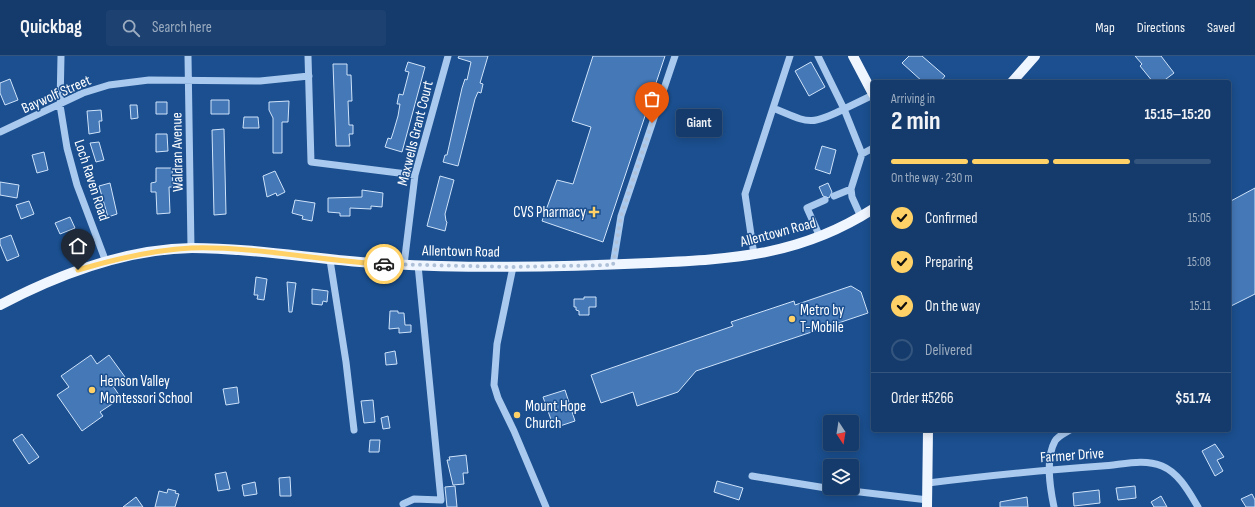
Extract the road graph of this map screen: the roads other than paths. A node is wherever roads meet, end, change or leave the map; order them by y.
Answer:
1 (61, 56) edge
2 (188, 56) edge
3 (308, 56) edge
4 (448, 56) edge
5 (675, 56) edge
6 (790, 56) edge
7 (818, 56) edge
8 (853, 56) edge
9 (1035, 56) edge
10 (309, 76) junction
11 (188, 79) junction
12 (1014, 80) edge
13 (871, 91) edge
14 (871, 96) edge
15 (60, 105) junction
16 (773, 108) junction
17 (844, 109) junction
18 (3, 131) edge
19 (871, 149) edge
20 (862, 154) junction
21 (415, 175) junction
22 (851, 189) junction
23 (834, 196) dead end
24 (824, 200) dead end
25 (871, 210) edge
26 (861, 217) junction
27 (820, 237) junction
28 (191, 248) junction
29 (754, 255) junction
30 (330, 260) junction
31 (106, 262) junction
32 (404, 265) junction
33 (418, 265) junction
34 (613, 265) junction
35 (513, 267) junction
36 (0, 305) edge
37 (354, 430) dead end
38 (928, 432) edge
39 (1067, 432) edge
40 (1050, 469) junction
41 (752, 476) dead end
42 (928, 483) junction
43 (403, 504) dead end
44 (928, 504) edge
45 (546, 507) edge
46 (1054, 507) edge
47 (1198, 507) edge

1 - 15 street, Loch Raven Road
2 - 11 street, Waldran Avenue
3 - 10 street
4 - 21 street, Maxwells Grant Court
5 - 34 street
6 - 16 street
7 - 17 street
8 - 13 main road
9 - 12 main road
10 - 11 street, Baywolf Street
10 - 21 street
11 - 15 street, Baywolf Street
11 - 28 street, Waldran Avenue
14 - 17 street
15 - 18 street, Baywolf Street
15 - 31 street, Loch Raven Road
16 - 17 street
16 - 29 street
17 - 20 street
19 - 20 street
20 - 22 street
21 - 32 street, Maxwells Grant Court
22 - 23 street
22 - 26 street
24 - 27 street
25 - 26 main road, Allentown Road
26 - 27 main road, Allentown Road
27 - 29 main road, Allentown Road
28 - 30 main road, Allentown Road
28 - 31 main road, Allentown Road
29 - 34 main road, Allentown Road
30 - 32 main road, Allentown Road
30 - 37 street
31 - 36 main road, Allentown Road
32 - 33 main road, Allentown Road
33 - 35 main road, Allentown Road
33 - 43 street
34 - 35 main road, Allentown Road
35 - 45 street
38 - 42 main road
39 - 40 street
40 - 42 street, Farmer Drive
40 - 46 street
40 - 47 street, Farmer Drive
41 - 44 street
42 - 44 main road

